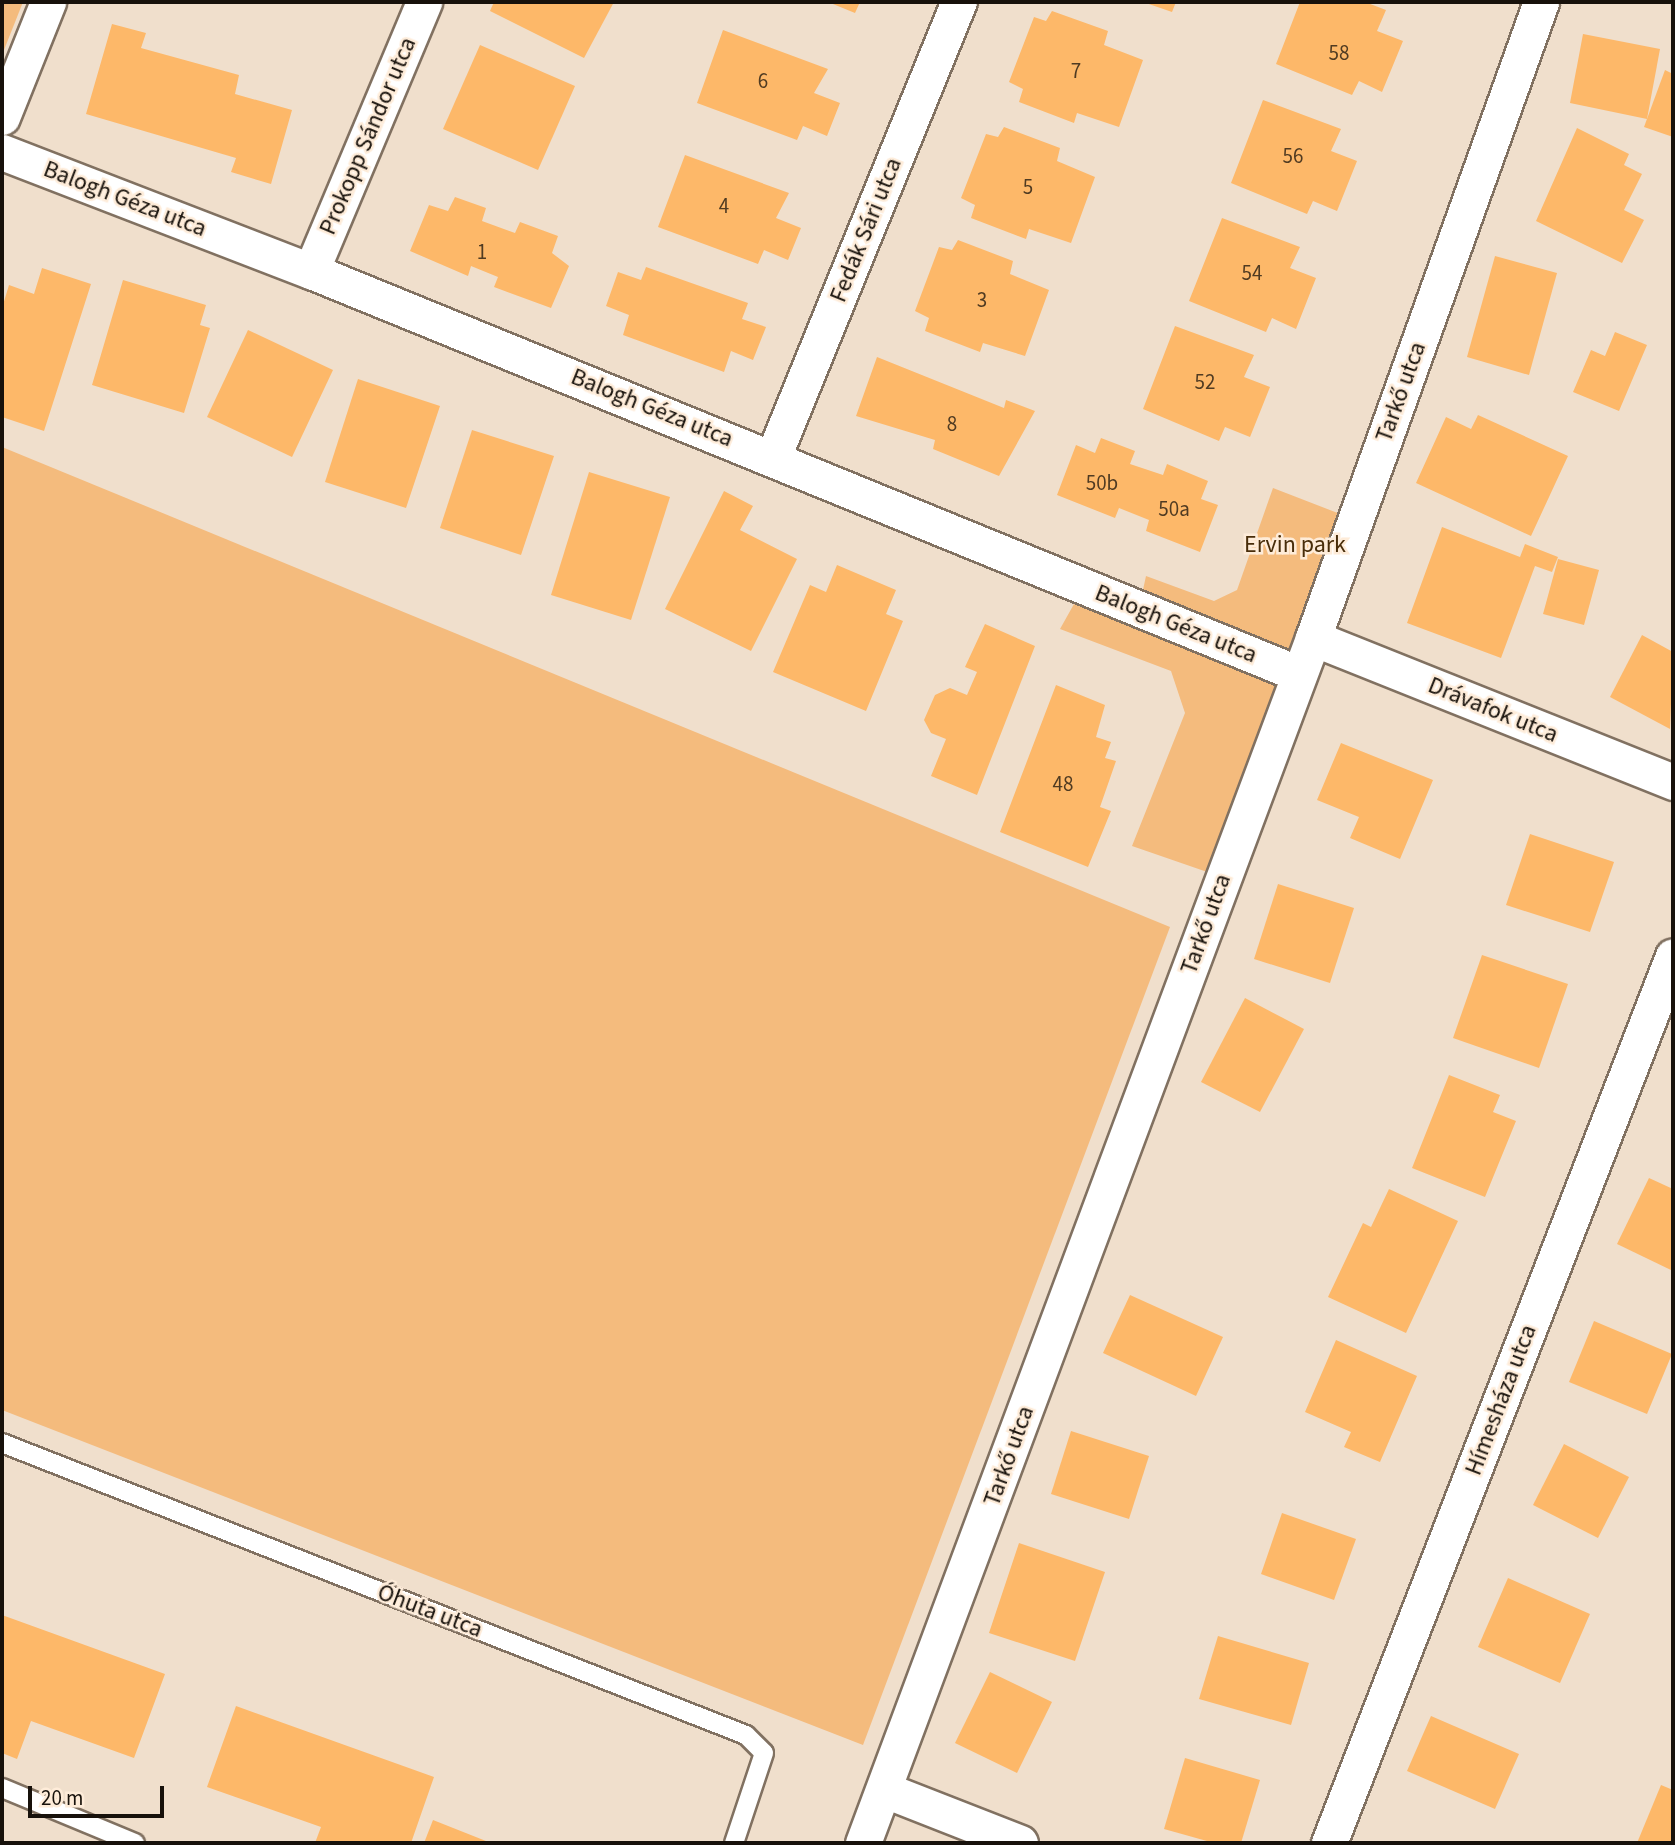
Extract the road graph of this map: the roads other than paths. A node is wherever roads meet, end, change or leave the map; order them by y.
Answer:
1 (47, 2) edge
2 (424, 2) edge
3 (959, 2) edge
4 (1541, 2) edge
5 (2, 117) edge
6 (2, 152) edge
7 (311, 271) junction
8 (773, 457) junction
9 (1313, 638) junction
10 (1298, 674) junction
11 (1673, 782) edge
12 (1673, 956) edge
13 (2, 1443) edge
14 (2, 1788) edge
15 (885, 1790) junction
16 (135, 1843) edge
17 (734, 1843) edge
18 (863, 1843) edge
19 (1020, 1843) edge
20 (1329, 1843) edge

1 - 5 street
2 - 7 street, Prokopp Sándor utca
3 - 8 street, Fedák Sári utca
4 - 9 street, Tarkő utca
6 - 7 street, Balogh Géza utca
7 - 8 street, Balogh Géza utca
8 - 10 street, Balogh Géza utca
9 - 10 street, Tarkő utca
9 - 11 street, Drávafok utca
10 - 15 street, Tarkő utca
12 - 20 street, Hímesháza utca
13 - 17 lane, Óhuta utca
14 - 16 lane
15 - 18 street, Tarkő utca
15 - 19 street

